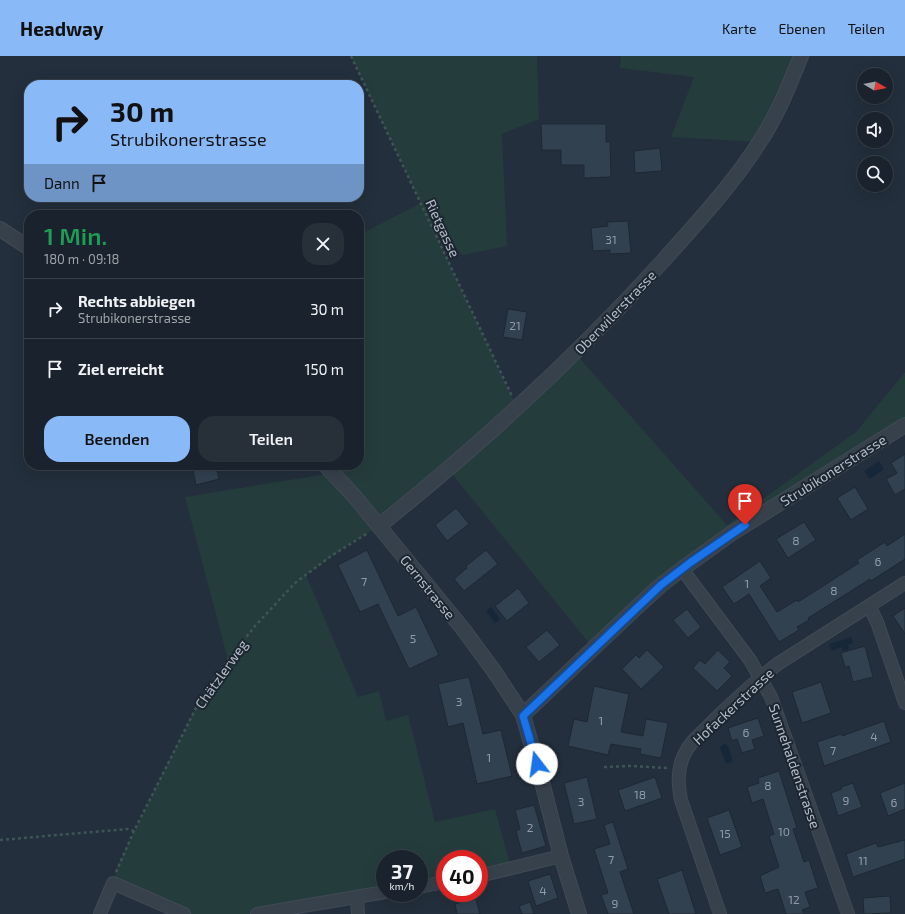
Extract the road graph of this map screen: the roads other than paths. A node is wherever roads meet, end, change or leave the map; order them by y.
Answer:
1 (801, 56) edge
2 (0, 229) edge
3 (24, 245) edge
4 (905, 425) edge
5 (330, 470) edge
6 (379, 526) junction
7 (682, 569) junction
8 (905, 583) edge
9 (869, 606) junction
10 (761, 676) junction
11 (905, 703) edge
12 (523, 716) junction
13 (561, 856) junction
14 (488, 874) edge
15 (376, 894) edge
16 (357, 897) junction
17 (100, 914) edge
18 (184, 914) edge
19 (257, 914) edge
20 (358, 914) edge
21 (580, 914) edge
22 (720, 914) edge
23 (848, 914) edge

1 - 6 street, Oberwilerstrasse
2 - 3 street
4 - 7 street, Strubikonerstrasse
5 - 6 street, Gernstrasse
6 - 12 street, Gernstrasse
7 - 10 street, Sunnehaldenstrasse
7 - 12 street, Strubikonerstrasse
8 - 9 street, Hofackerstrasse
9 - 10 street, Hofackerstrasse
9 - 11 street
10 - 22 street, Hofackerstrasse
10 - 23 street, Sunnehaldenstrasse
12 - 13 street, Gernstrasse
13 - 14 street
13 - 21 street, Gernstrasse
15 - 16 street
16 - 19 street
16 - 20 street
17 - 18 street

